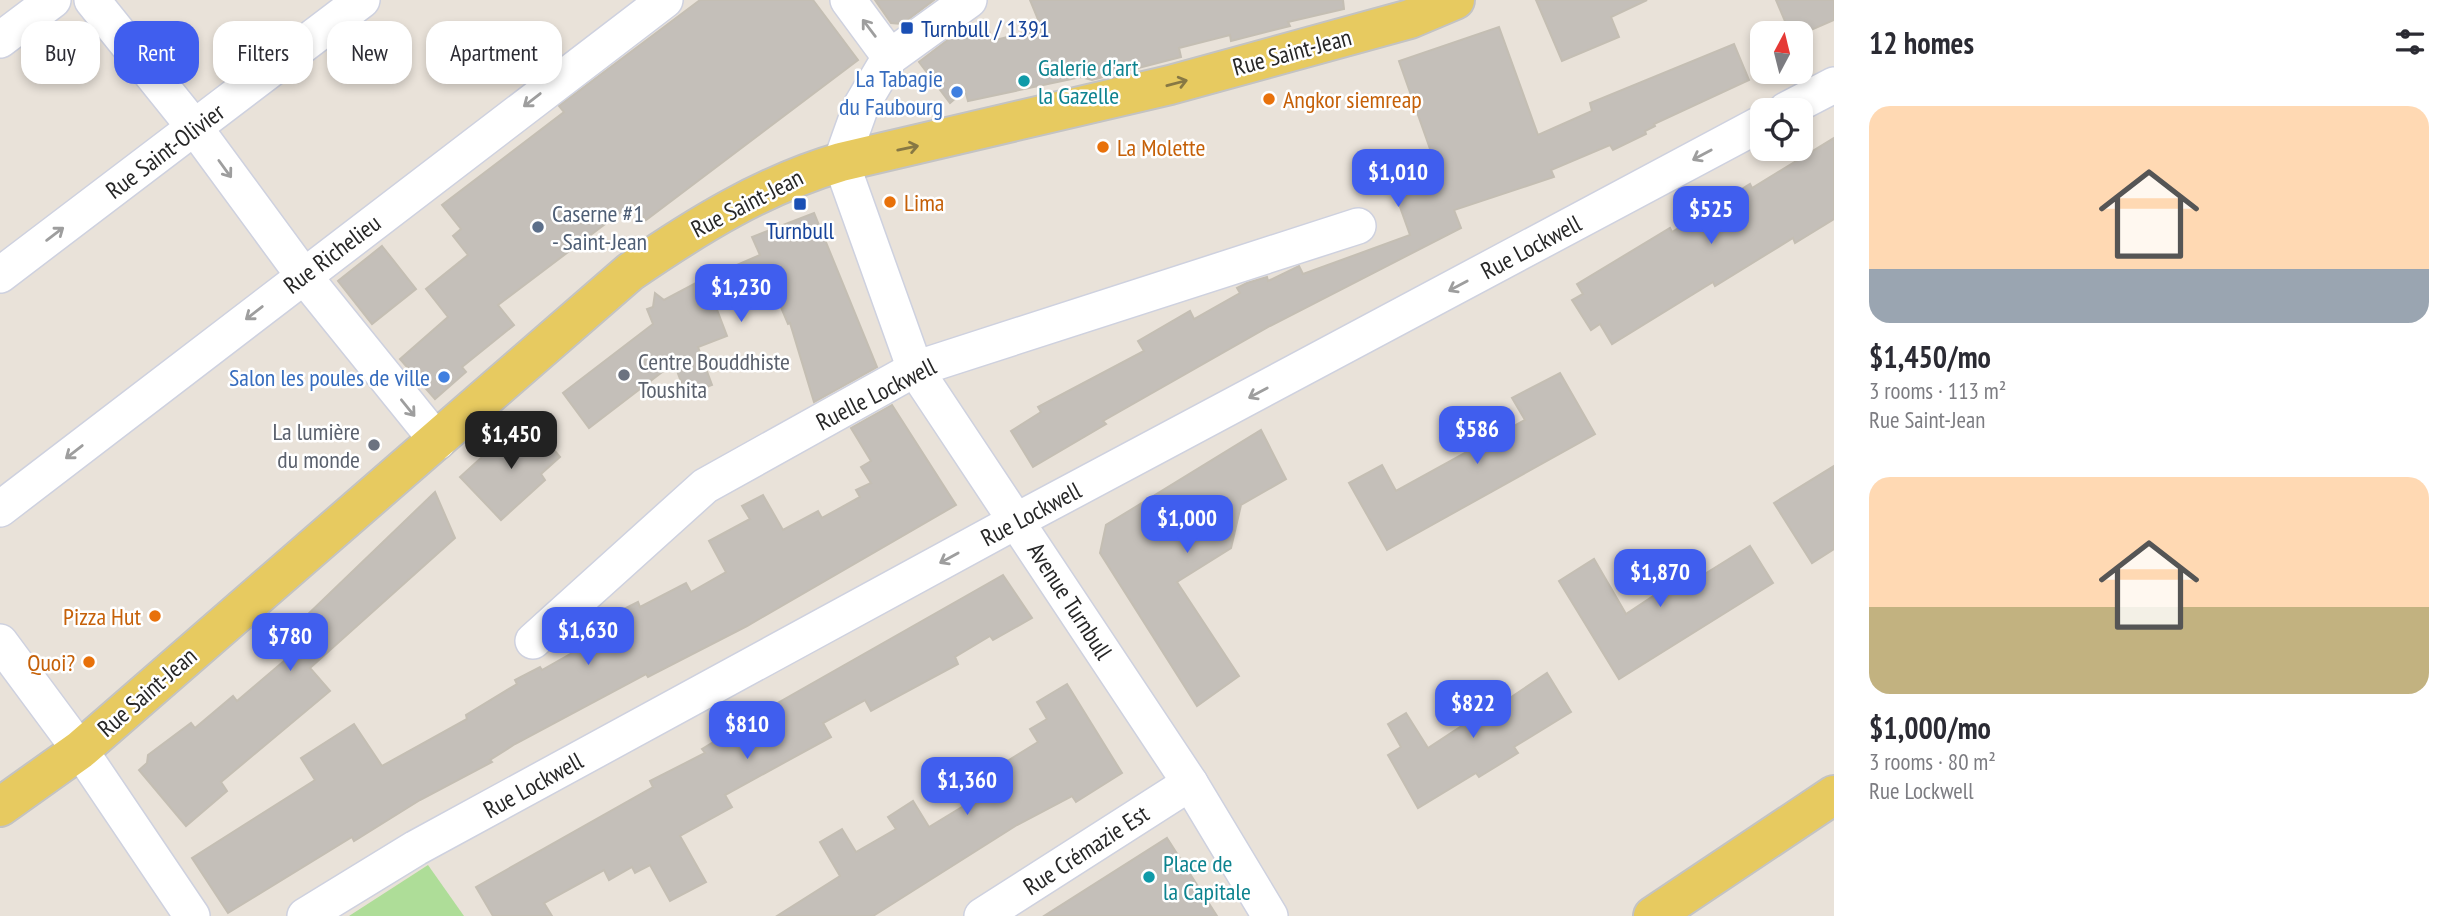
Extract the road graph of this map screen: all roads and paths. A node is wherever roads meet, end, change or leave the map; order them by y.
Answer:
1 (53, 0) edge
2 (92, 0) edge
3 (362, 0) edge
4 (665, 0) edge
5 (848, 0) edge
6 (969, 0) edge
7 (1455, 0) edge
8 (1404, 10) edge
9 (0, 40) edge
10 (890, 57) junction
11 (1834, 85) edge
12 (1809, 98) edge
13 (195, 128) junction
14 (1750, 129) edge
15 (841, 162) junction
16 (1358, 226) dead end
17 (0, 275) edge
18 (303, 275) junction
19 (915, 369) junction
20 (438, 442) junction
21 (0, 509) edge
22 (1018, 520) junction
23 (533, 641) dead end
24 (0, 642) edge
25 (80, 750) junction
26 (1190, 783) junction
27 (1834, 795) edge
28 (0, 807) edge
29 (192, 916) edge
30 (305, 916) edge
31 (982, 916) edge
32 (1270, 916) edge
33 (1653, 916) edge

1 - 9 street
2 - 13 street
3 - 13 street, Rue Saint-Olivier
4 -> 18 street, Rue Richelieu
10 -> 5 street
6 - 10 street
7 - 8 main road, Rue Saint-Jean
15 -> 8 main road, Rue Saint-Jean
10 - 15 street
11 - 12 street
17 -> 13 street, Rue Saint-Olivier
13 -> 18 street
14 -> 22 street, Rue Lockwell
15 - 19 street, Avenue Turnbull
15 - 20 main road, Rue Saint-Jean
16 - 19 street, Ruelle Lockwell
18 -> 20 street
18 -> 21 street, Rue Richelieu
19 - 22 street, Avenue Turnbull
19 - 23 street, Ruelle Lockwell
20 - 25 main road, Rue Saint-Jean
22 - 26 street, Avenue Turnbull
22 -> 30 street, Rue Lockwell
24 - 25 street
25 - 28 main road, Rue Saint-Jean
25 - 29 street
26 - 31 street, Rue Crémazie Est
26 - 32 street, Avenue Turnbull
27 - 33 main road

